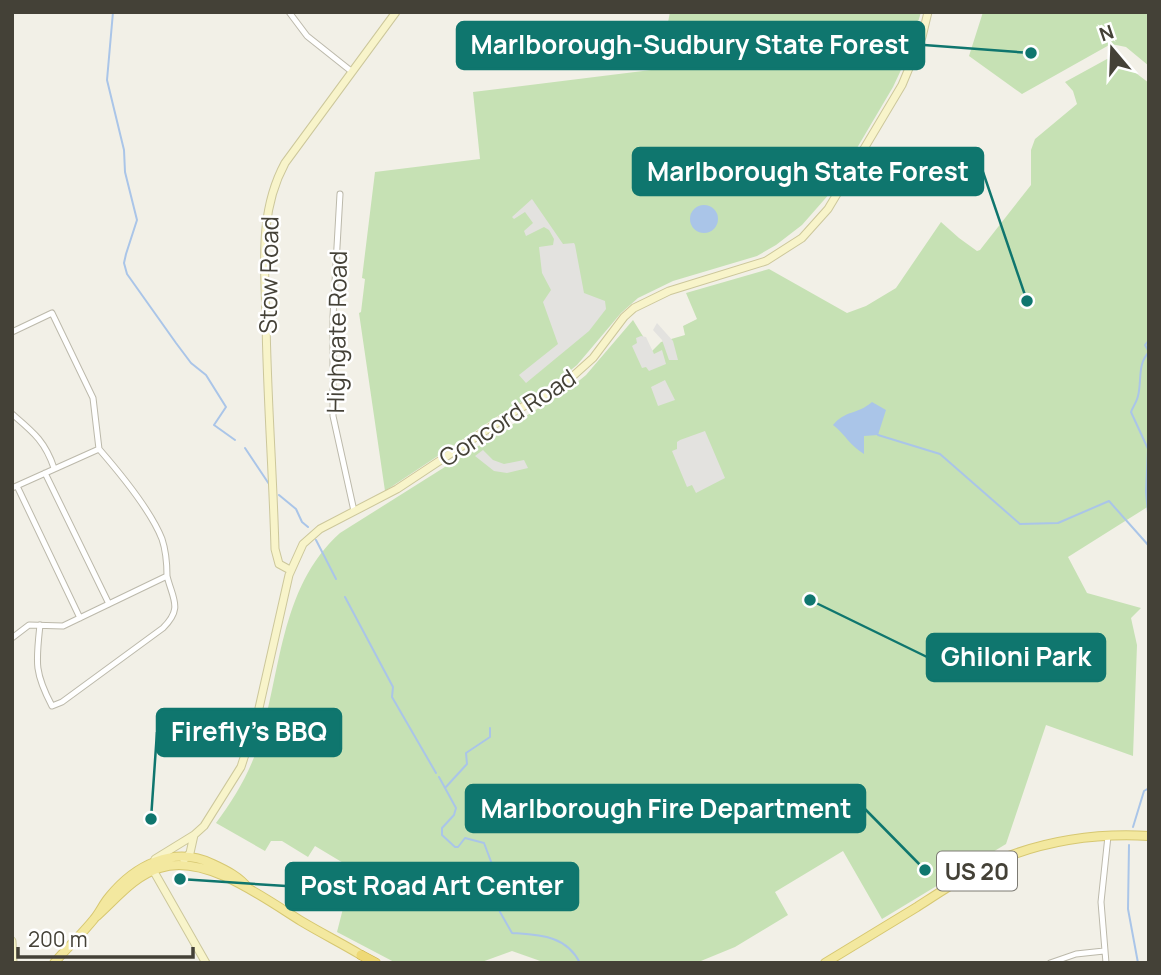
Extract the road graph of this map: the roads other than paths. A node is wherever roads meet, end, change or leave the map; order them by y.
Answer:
1 (289, 12) edge
2 (396, 12) edge
3 (928, 12) edge
4 (351, 71) junction
5 (340, 194) dead end
6 (12, 332) edge
7 (12, 414) edge
8 (99, 449) junction
9 (54, 468) junction
10 (45, 473) junction
11 (15, 487) edge
12 (354, 511) junction
13 (290, 570) junction
14 (167, 576) junction
15 (108, 604) junction
16 (80, 618) junction
17 (40, 625) junction
18 (12, 638) edge
19 (194, 835) junction
20 (1108, 836) junction
21 (1149, 836) edge
22 (184, 842) junction
23 (185, 860) junction
24 (149, 868) junction
25 (12, 941) edge
26 (13, 951) edge
27 (1104, 951) junction
28 (359, 959) edge
29 (55, 961) edge
30 (15, 963) edge
31 (206, 963) edge
32 (376, 963) edge
33 (825, 963) edge
34 (1050, 963) edge
35 (1106, 963) edge

1 - 4 street
2 - 4 street, Stow Road
3 - 12 street, Concord Road
4 - 13 street, Stow Road
5 - 12 street, Highgate Road
6 - 8 street
7 - 9 street
8 - 9 street
8 - 14 street
9 - 10 street
10 - 11 street
10 - 15 street
11 - 16 street
12 - 13 street, Concord Road
13 - 19 street, Concord Road
14 - 15 street
14 - 17 street
15 - 16 street
16 - 17 street
17 - 18 street
19 - 22 street, Concord Road
19 - 23 street
20 - 21 main road, US 20
20 - 27 street
20 - 33 main road, US 20
22 - 23 street
22 - 24 street, Concord Road
23 - 24 main road
23 - 28 main road
24 - 29 main road
24 - 31 street
25 - 26 street
26 - 30 street
27 - 34 street
27 - 35 street
28 - 32 highway

